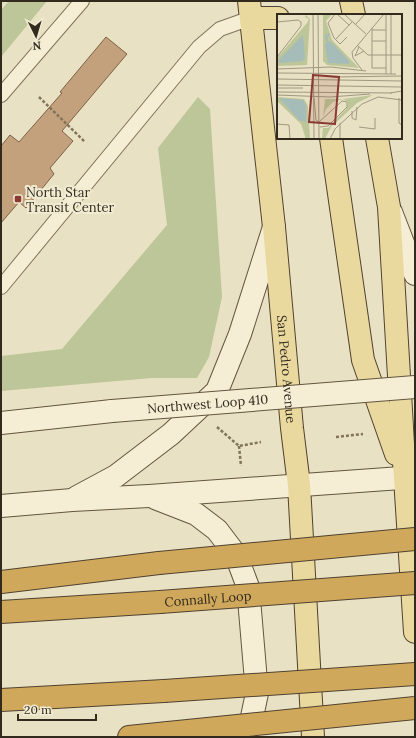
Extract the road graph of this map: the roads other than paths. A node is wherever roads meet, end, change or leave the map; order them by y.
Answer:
1 (82, 1) edge
2 (351, 1) edge
3 (250, 10) edge
4 (354, 14) edge
5 (277, 18) edge
6 (1, 95) edge
7 (331, 139) edge
8 (376, 139) edge
9 (389, 207) junction
10 (274, 227) junction
11 (415, 274) edge
12 (1, 287) edge
13 (415, 387) edge
14 (1, 423) edge
15 (410, 477) edge
16 (299, 485) junction
17 (149, 496) junction
18 (72, 500) junction
19 (1, 506) edge
20 (415, 539) edge
21 (1, 582) edge
22 (415, 583) edge
23 (1, 612) edge
24 (415, 632) edge
25 (415, 674) edge
26 (1, 700) edge
27 (415, 708) edge
28 (129, 737) edge
29 (244, 737) edge
30 (313, 737) edge

1 - 6 lane
2 - 4 main road
3 - 5 main road
3 - 10 main road, San Pedro Avenue
3 - 12 lane
7 - 15 main road
8 - 9 main road
9 - 11 main road
9 - 15 main road
10 - 16 main road, San Pedro Avenue
10 - 18 main road
13 - 14 main road, Northwest Loop 410, bridge
15 - 16 main road
15 - 24 main road
16 - 17 main road
16 - 30 main road, San Pedro Avenue
17 - 18 main road
17 - 29 main road
18 - 19 main road
20 - 21 highway, bridge
22 - 23 highway, Connally Loop, bridge
25 - 26 highway, bridge
27 - 28 highway, bridge

